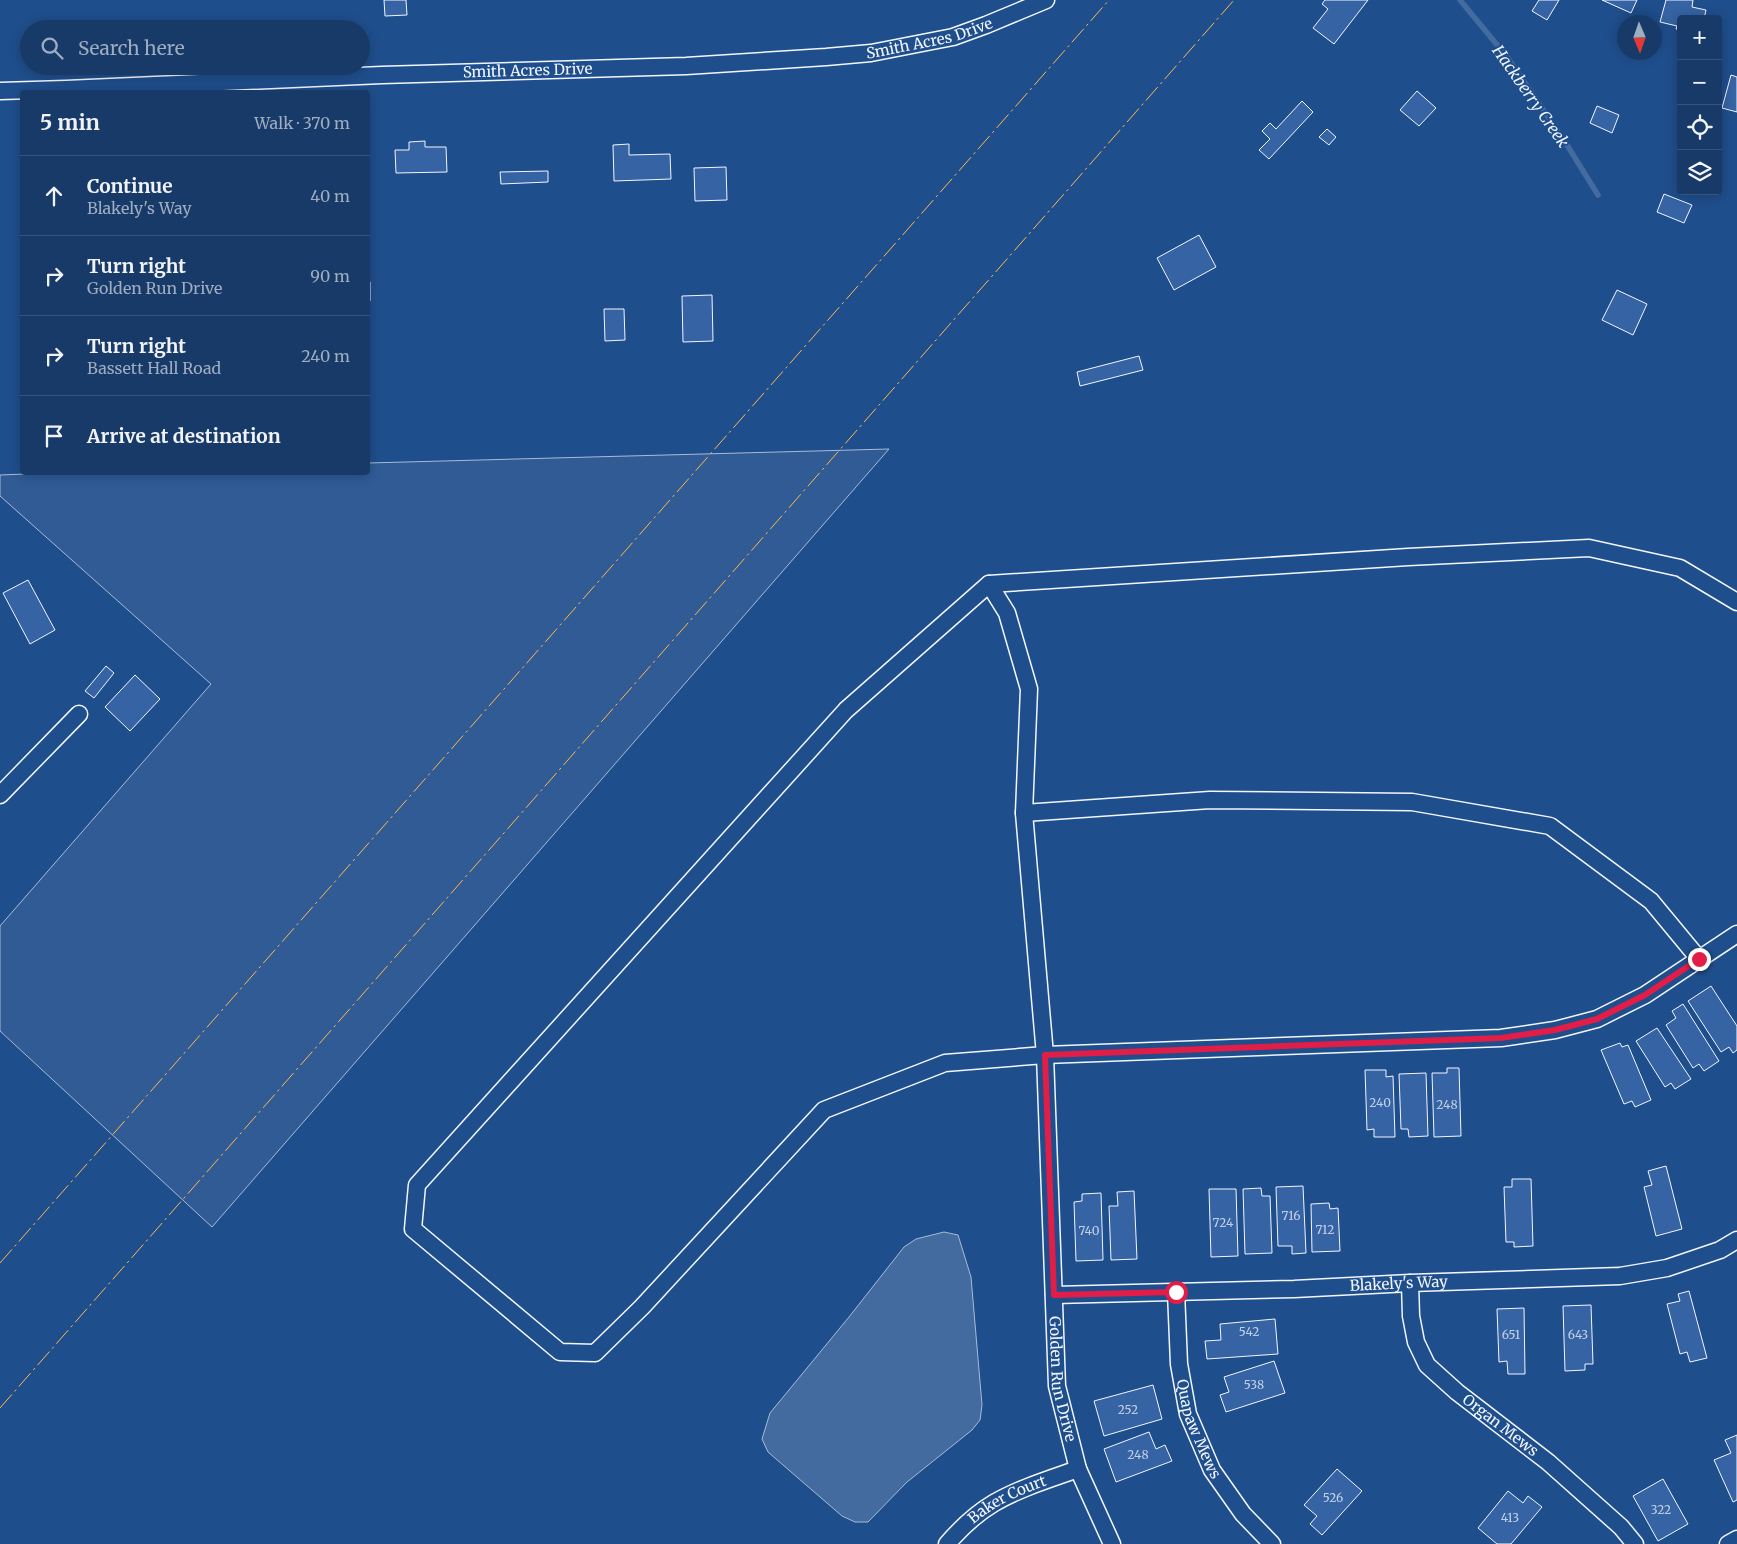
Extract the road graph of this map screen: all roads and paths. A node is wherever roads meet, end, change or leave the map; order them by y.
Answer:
1 (1046, 0) edge
2 (0, 90) edge
3 (989, 584) junction
4 (1737, 602) edge
5 (79, 714) dead end
6 (0, 795) edge
7 (1024, 813) junction
8 (1737, 934) edge
9 (1699, 959) junction
10 (1045, 1055) junction
11 (1737, 1240) edge
12 (1410, 1283) junction
13 (1176, 1292) junction
14 (1054, 1295) junction
15 (1078, 1469) junction
16 (1737, 1539) edge
17 (947, 1544) edge
18 (1112, 1544) edge
19 (1272, 1544) edge
20 (1635, 1544) edge
21 (1728, 1544) edge

1 - 2 street, Smith Acres Drive
3 - 4 street
3 - 7 street, Golden Run Drive
3 - 10 street
5 - 6 street
7 - 9 street
7 - 10 street, Golden Run Drive
8 - 9 street
9 - 10 street
10 - 14 street, Golden Run Drive
11 - 12 street, Blakely's Way
12 - 13 street, Blakely's Way
12 - 20 street, Organ Mews
13 - 14 street, Blakely's Way
13 - 19 street, Quapaw Mews
14 - 15 street, Golden Run Drive
15 - 17 street, Baker Court
15 - 18 street, Golden Run Drive
16 - 21 street

